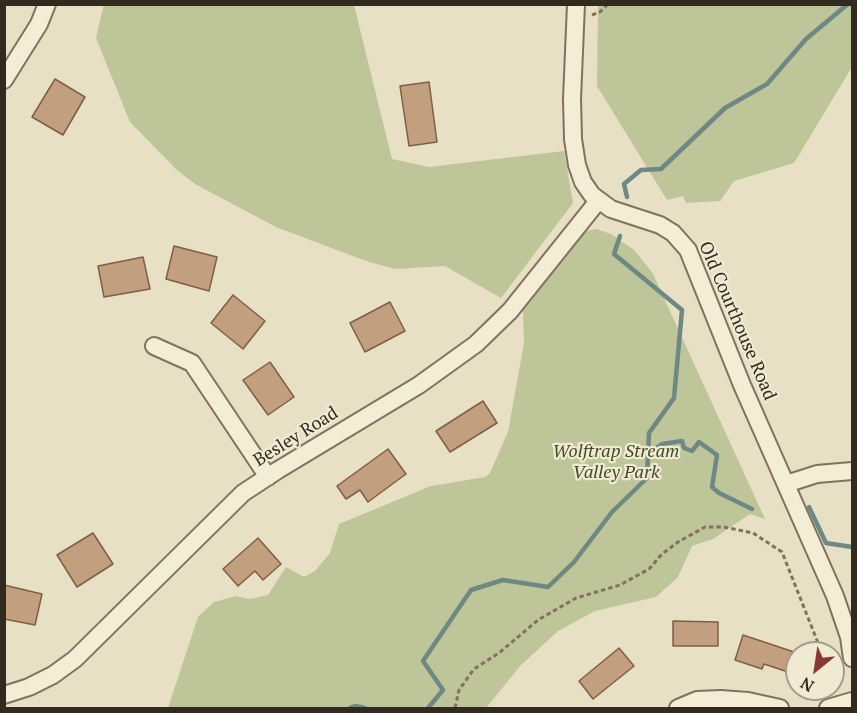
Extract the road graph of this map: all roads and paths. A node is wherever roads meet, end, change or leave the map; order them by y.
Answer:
1 (47, 4) edge
2 (576, 4) edge
3 (4, 80) edge
4 (598, 201) junction
5 (154, 346) dead end
6 (852, 471) edge
7 (268, 477) junction
8 (786, 484) junction
9 (817, 641) edge
10 (852, 658) edge
11 (4, 695) edge
12 (852, 701) edge
13 (455, 708) edge
14 (678, 708) edge
15 (780, 708) edge
16 (828, 708) edge

1 - 3 street
2 - 4 street, Old Courthouse Road
4 - 7 street, Besley Road
4 - 8 street, Old Courthouse Road
5 - 7 street
6 - 8 street
7 - 11 street, Besley Road
8 - 10 street, Old Courthouse Road
9 - 13 path
12 - 16 street
14 - 15 street

